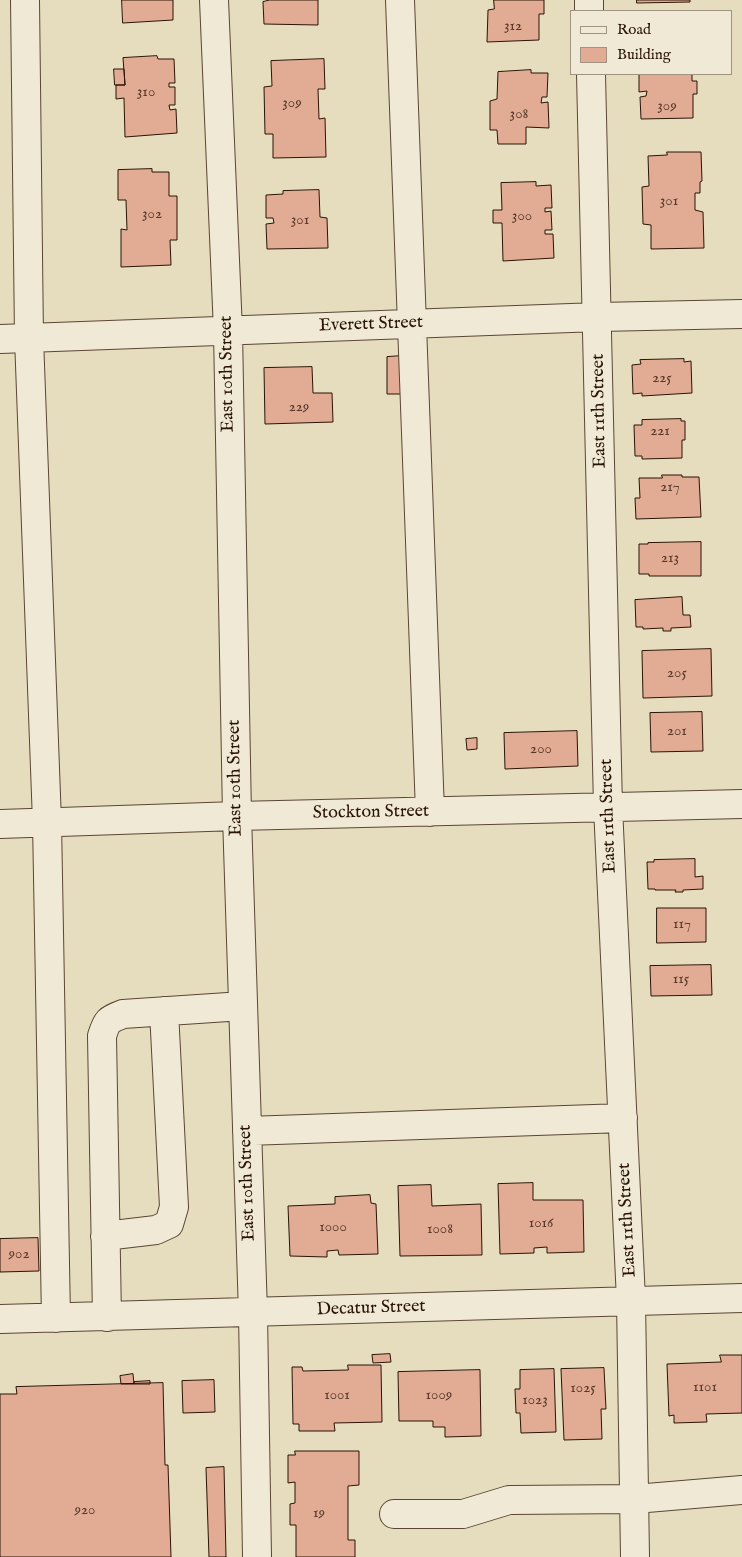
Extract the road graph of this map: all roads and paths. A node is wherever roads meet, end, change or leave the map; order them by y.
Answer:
1 (25, 0) edge
2 (214, 0) edge
3 (400, 0) edge
4 (591, 75) edge
5 (742, 314) edge
6 (598, 317) junction
7 (412, 324) junction
8 (228, 331) junction
9 (29, 338) junction
10 (0, 340) edge
11 (742, 804) edge
12 (608, 808) junction
13 (430, 812) junction
14 (237, 816) junction
15 (47, 822) junction
16 (0, 824) edge
17 (243, 1006) junction
18 (164, 1011) junction
19 (622, 1118) junction
20 (247, 1131) junction
21 (105, 1236) junction
22 (742, 1298) edge
23 (631, 1300) junction
24 (253, 1312) junction
25 (107, 1317) junction
26 (56, 1318) junction
27 (0, 1319) edge
28 (742, 1490) edge
29 (635, 1499) junction
30 (394, 1514) dead end
31 (257, 1557) edge
32 (635, 1557) edge

1 - 9 street
2 - 8 street, East 10th Street
3 - 7 street
4 - 6 street, East 11th Street
5 - 6 street, Everett Street
6 - 7 street, Everett Street
6 - 12 street, East 11th Street
7 - 8 street, Everett Street
7 - 13 street
8 - 9 street, Everett Street
8 - 14 street, East 10th Street
9 - 10 street, Everett Street
9 - 15 street
11 - 12 street, Stockton Street
12 - 13 street, Stockton Street
12 - 19 street, East 11th Street
13 - 14 street, Stockton Street
14 - 15 street, Stockton Street
14 - 17 street, East 10th Street
15 - 16 street, Stockton Street
15 - 26 street
17 - 18 street
17 - 20 street, East 10th Street
18 - 21 street
18 - 21 street
19 - 20 street
19 - 23 street, East 11th Street
20 - 24 street, East 10th Street
21 - 25 street
22 - 23 street, Decatur Street
23 - 24 street, Decatur Street
23 - 29 street, East 11th Street
24 - 25 street, Decatur Street
24 - 31 street, East 10th Street
25 - 26 street, Decatur Street
26 - 27 street, Decatur Street
28 - 29 street
29 - 30 street
29 - 32 street, East 11th Street

